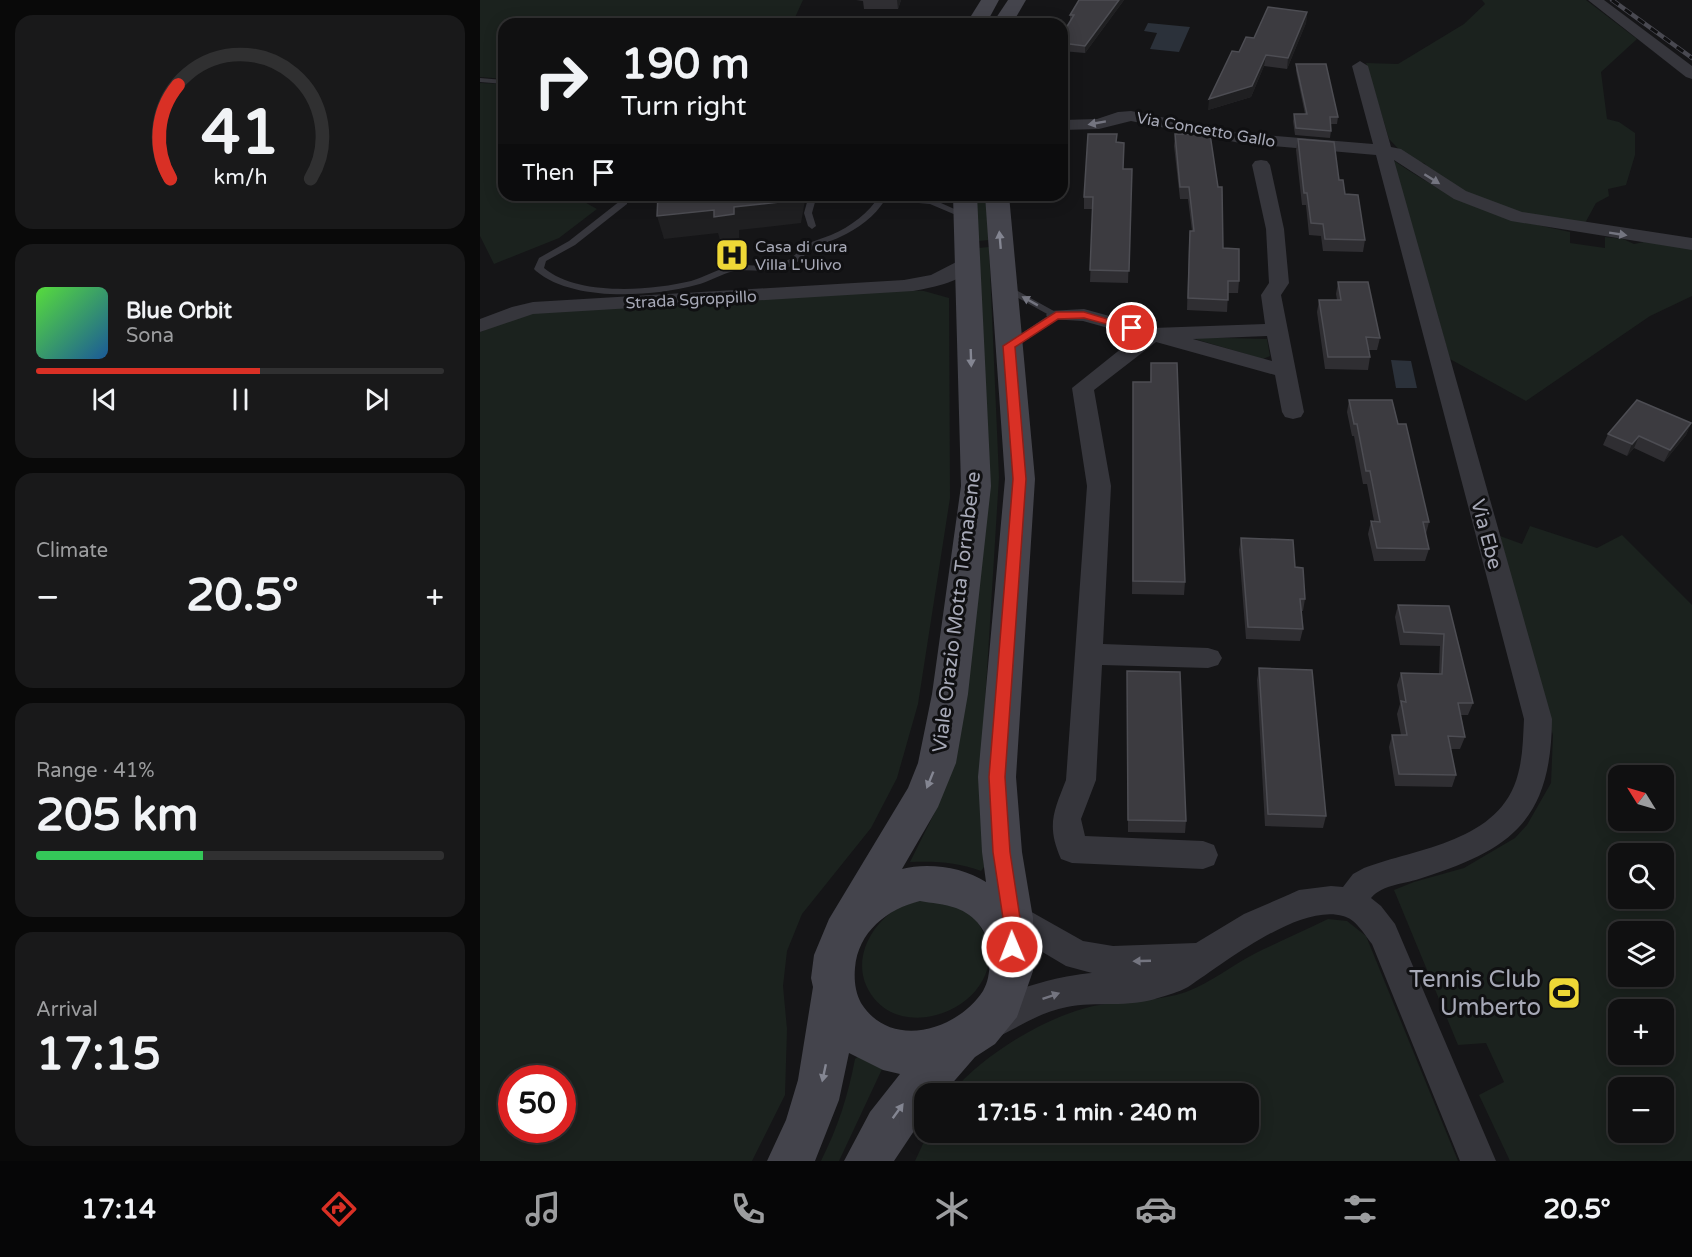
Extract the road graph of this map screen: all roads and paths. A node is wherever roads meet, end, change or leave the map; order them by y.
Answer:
1 (990, 0) edge
2 (1017, 0) edge
3 (1595, 0) edge
4 (980, 18) edge
5 (1006, 18) edge
6 (1360, 66) dead end
7 (1692, 75) edge
8 (480, 80) edge
9 (498, 82) edge
10 (1068, 125) edge
11 (1382, 150) junction
12 (1261, 165) dead end
13 (624, 201) edge
14 (811, 201) edge
15 (879, 201) edge
16 (924, 201) edge
17 (997, 201) edge
18 (932, 202) junction
19 (959, 202) edge
20 (812, 226) dead end
21 (1692, 244) edge
22 (968, 262) junction
23 (904, 286) junction
24 (1004, 287) junction
25 (970, 313) junction
26 (1056, 315) junction
27 (480, 326) edge
28 (1276, 330) junction
29 (1153, 334) junction
30 (1009, 346) junction
31 (1284, 371) junction
32 (1293, 412) dead end
33 (1090, 654) junction
34 (1208, 658) dead end
35 (1203, 855) dead end
36 (1351, 902) junction
37 (1002, 921) junction
38 (838, 953) junction
39 (1200, 958) junction
40 (970, 1036) junction
41 (791, 1161) edge
42 (868, 1161) edge
43 (1478, 1161) edge

1 - 4 main road
2 - 5 main road
3 - 7 street
6 - 11 street, Via Ebe
8 - 9 lane
11 -> 10 street, Via Concetto Gallo
11 -> 21 street, Via Concetto Gallo
11 - 36 street, Via Ebe
12 - 28 street
13 - 15 lane
14 - 20 lane
16 - 18 lane
24 -> 17 main road
18 - 19 lane
18 - 19 lane
19 - 22 main road, Viale Orazio Motta Tornabene
22 - 23 street
22 - 25 main road, Viale Orazio Motta Tornabene
23 - 25 street
23 - 27 street, Strada Sgroppillo
26 -> 24 lane
24 - 30 main road
25 -> 38 main road, Viale Orazio Motta Tornabene
26 - 29 street
26 - 30 lane
28 - 29 street
28 - 31 street
29 - 31 street
29 - 33 street
30 - 37 main road
31 - 32 street
33 - 34 street
33 - 35 street
36 - 39 street
36 - 43 street
37 - 38 main road
39 -> 37 street
37 - 40 main road
38 - 40 main road
38 -> 41 main road
40 -> 39 street
42 -> 40 main road

